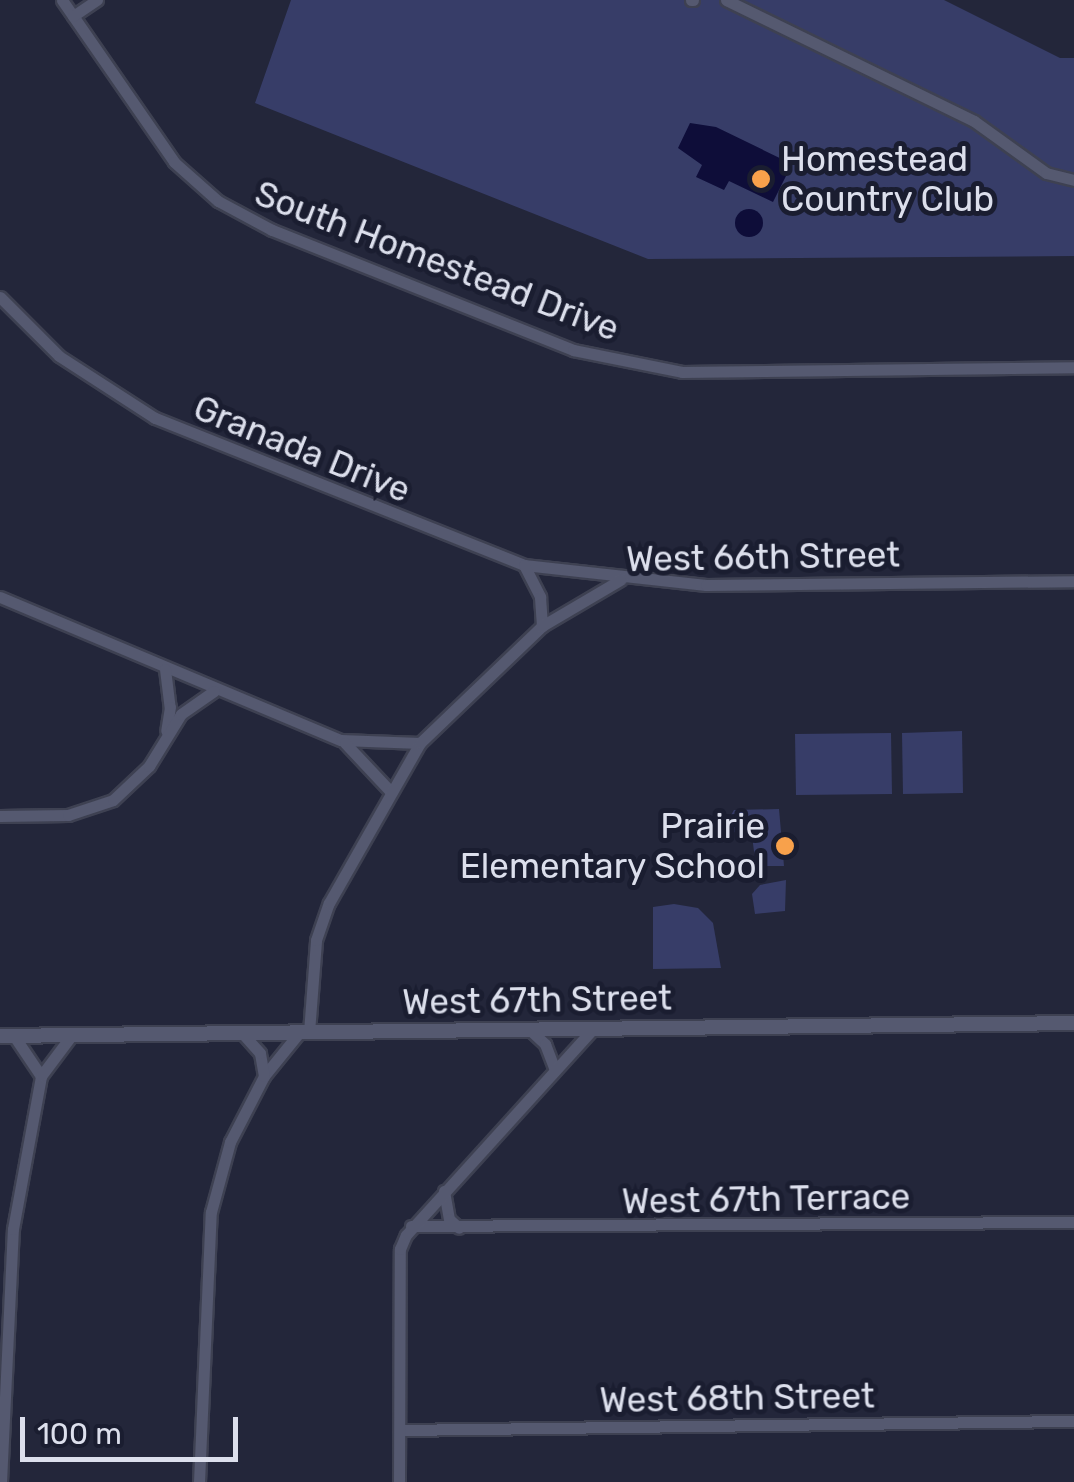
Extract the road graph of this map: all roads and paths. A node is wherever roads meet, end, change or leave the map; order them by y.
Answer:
1 (62, 0) edge
2 (97, 0) edge
3 (726, 0) edge
4 (73, 16) junction
5 (1074, 180) edge
6 (0, 297) edge
7 (1074, 367) edge
8 (524, 565) junction
9 (620, 580) junction
10 (1074, 581) edge
11 (2, 595) edge
12 (542, 626) junction
13 (165, 669) junction
14 (214, 690) junction
15 (165, 735) junction
16 (342, 740) junction
17 (420, 744) junction
18 (390, 791) junction
19 (0, 816) edge
20 (1074, 1023) edge
21 (593, 1029) junction
22 (530, 1030) junction
23 (304, 1033) junction
24 (242, 1034) junction
25 (7, 1036) edge
26 (71, 1036) junction
27 (554, 1068) junction
28 (41, 1076) junction
29 (264, 1076) junction
30 (444, 1191) junction
31 (1074, 1222) edge
32 (410, 1226) junction
33 (459, 1228) junction
34 (1074, 1421) edge
35 (400, 1430) junction
36 (2, 1482) edge
37 (198, 1482) edge
38 (399, 1482) edge

1 - 4 street, South Homestead Drive
2 - 4 street
3 - 5 street
4 - 7 street, South Homestead Drive
6 - 8 street, Granada Drive
8 - 9 street, Granada Drive
8 - 12 street
9 - 10 street, West 66th Street
9 - 12 street, West 66th Street
11 - 13 street
12 - 17 street, West 66th Street
13 - 14 street
13 - 15 street
14 - 15 street
14 - 16 street
15 - 19 street
16 - 17 street
16 - 18 street
17 - 18 street, West 66th Street
18 - 23 street, West 66th Street
20 - 21 street, West 67th Street
21 - 22 street, West 67th Street
21 - 27 street
22 - 23 street, West 67th Street
22 - 27 street
23 - 24 street, West 67th Street
23 - 29 street
24 - 26 street, West 67th Street
24 - 29 street
25 - 26 street, West 67th Street
25 - 28 street
26 - 28 street
27 - 30 street
28 - 36 street
29 - 37 street
30 - 32 street
30 - 33 street
31 - 33 street, West 67th Terrace
32 - 33 street, West 67th Terrace
32 - 35 street
34 - 35 street, West 68th Street
35 - 38 street

